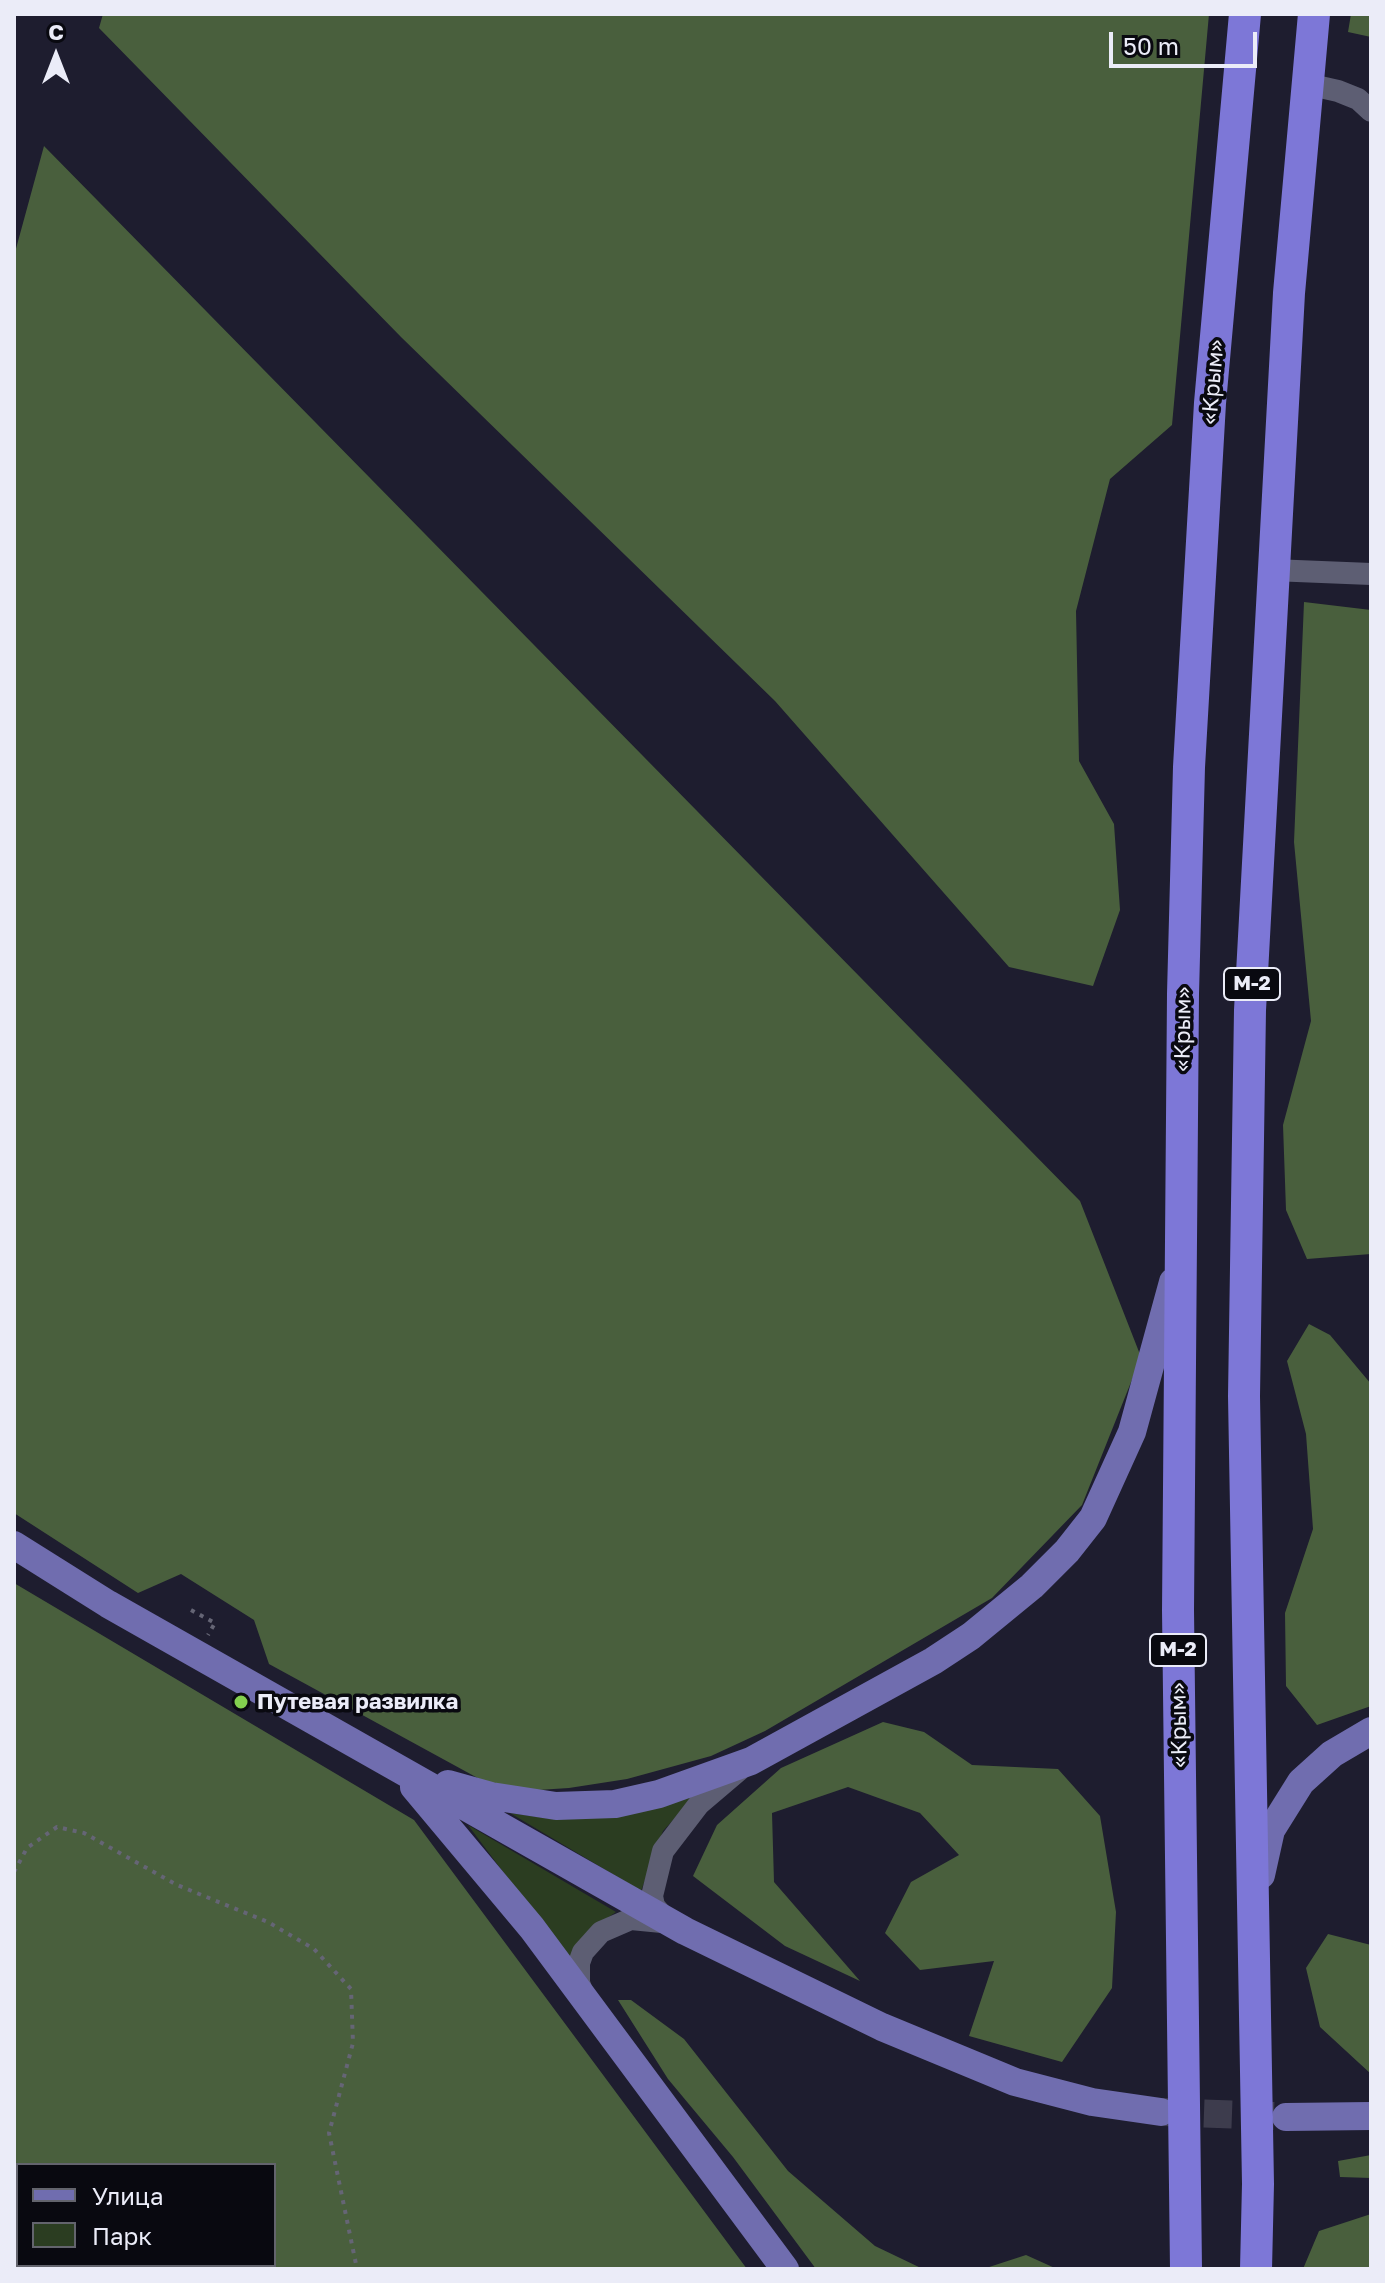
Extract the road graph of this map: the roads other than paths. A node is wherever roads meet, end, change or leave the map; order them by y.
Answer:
1 (1245, 14) edge
2 (1321, 14) edge
3 (1312, 30) edge
4 (1307, 84) junction
5 (1371, 111) edge
6 (1272, 570) junction
7 (1371, 574) edge
8 (1181, 1254) junction
9 (14, 1545) edge
10 (1371, 1731) edge
11 (751, 1761) junction
12 (398, 1768) junction
13 (668, 1922) junction
14 (1252, 1955) junction
15 (587, 2003) junction
16 (1161, 2112) tunnel mouth
17 (1371, 2116) edge
18 (1286, 2117) tunnel mouth
19 (785, 2269) edge
20 (1186, 2269) edge
21 (1256, 2269) edge

1 - 8 highway, «Крым» / М-2
2 - 3 main road
3 - 4 highway, М-2
4 - 5 street
4 - 6 highway, М-2
6 - 7 street
6 - 14 highway, М-2
8 - 11 main road
8 - 20 highway, «Крым» / М-2
9 - 12 main road
10 - 14 main road
11 - 12 main road
11 - 13 street
12 - 13 main road
12 - 15 main road
13 - 15 street
13 - 16 main road
14 - 21 highway, М-2
15 - 19 main road
17 - 18 main road

